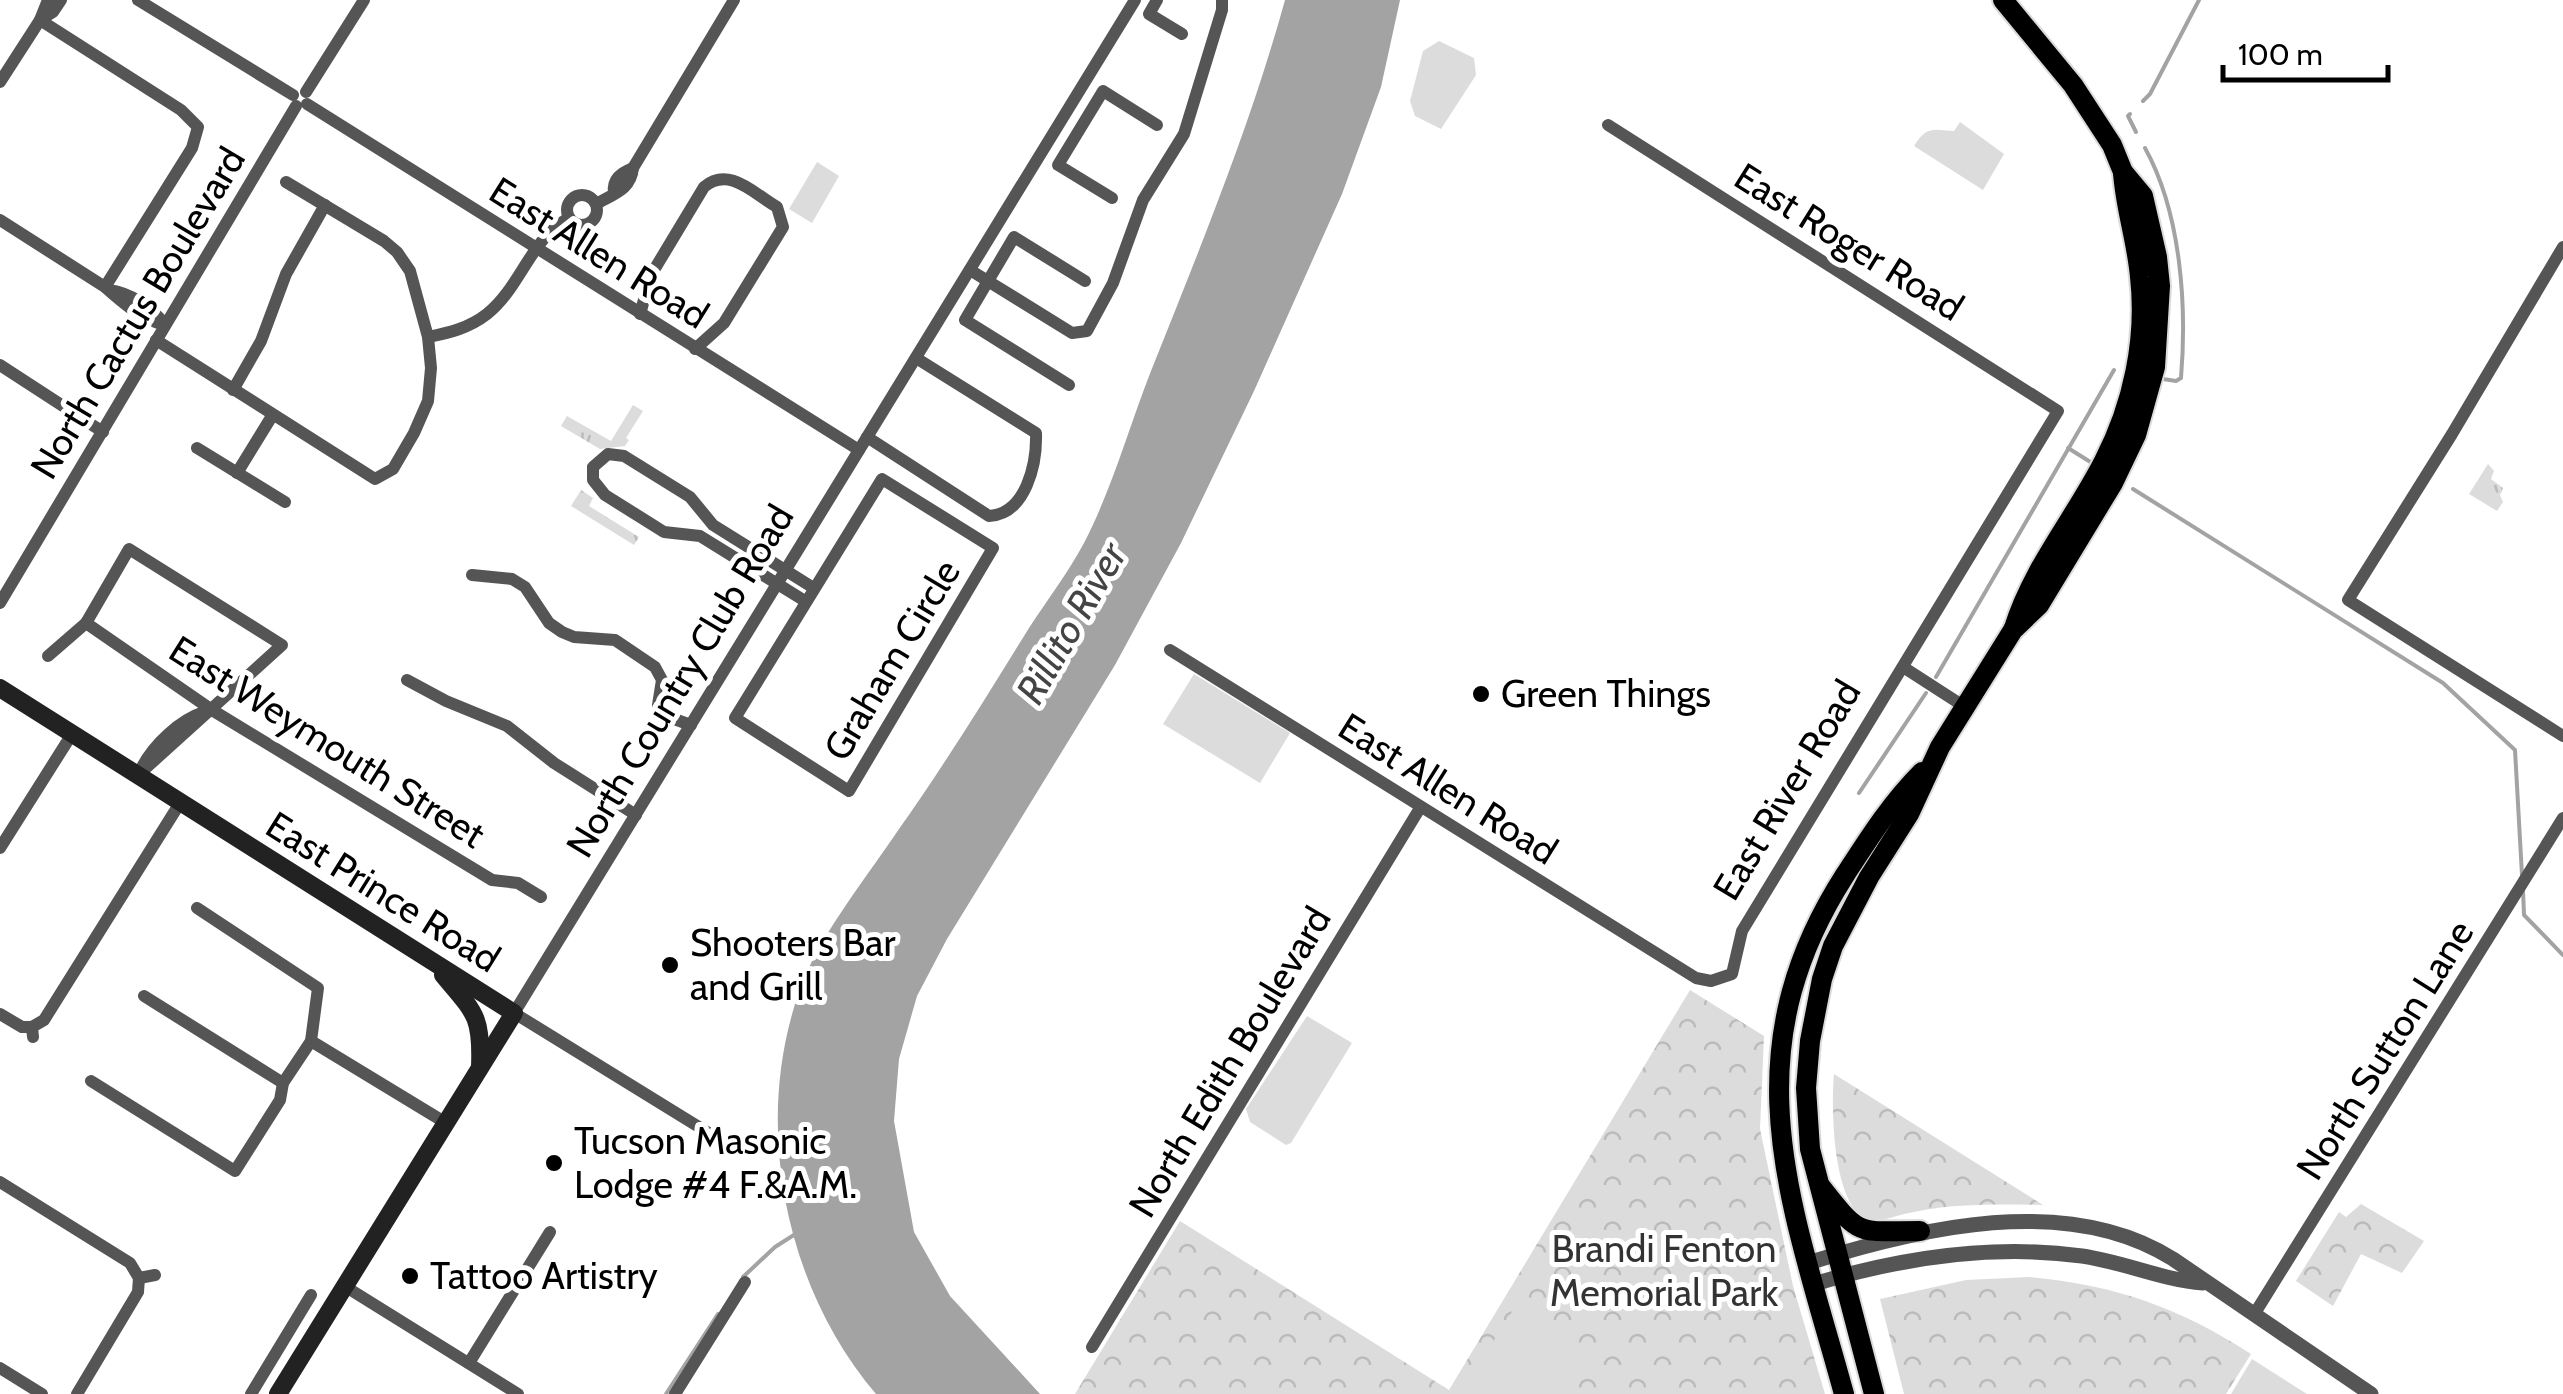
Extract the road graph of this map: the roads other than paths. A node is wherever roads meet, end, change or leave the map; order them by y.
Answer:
1 (48, 0) edge
2 (60, 0) edge
3 (138, 0) edge
4 (364, 0) edge
5 (1134, 0) edge
6 (1158, 0) edge
7 (1222, 0) edge
8 (2003, 0) edge
9 (731, 1) edge
10 (40, 20) junction
11 (1182, 34) dead end
12 (0, 82) edge
13 (300, 99) junction
14 (1066, 113) junction
15 (1082, 124) junction
16 (1608, 125) dead end
17 (1157, 126) dead end
18 (286, 182) dead end
19 (1112, 198) dead end
20 (596, 204) junction
21 (325, 206) junction
22 (569, 218) junction
23 (0, 220) edge
24 (2563, 247) edge
25 (536, 249) junction
26 (970, 270) junction
27 (1084, 280) dead end
28 (988, 281) junction
29 (107, 288) junction
30 (640, 314) junction
31 (166, 325) junction
32 (428, 338) junction
33 (156, 340) junction
34 (695, 349) junction
35 (916, 358) junction
36 (0, 366) edge
37 (1068, 384) dead end
38 (233, 390) junction
39 (2058, 411) joint
40 (272, 416) junction
41 (103, 432) junction
42 (867, 437) junction
43 (197, 448) dead end
44 (859, 450) junction
45 (237, 472) junction
46 (285, 502) dead end
47 (785, 570) junction
48 (472, 574) dead end
49 (777, 584) junction
50 (812, 587) junction
51 (805, 601) junction
52 (0, 602) edge
53 (86, 623) junction
54 (1170, 650) dead end
55 (48, 656) dead end
56 (1903, 667) junction
57 (407, 680) dead end
58 (0, 688) edge
59 (1965, 706) junction
60 (212, 710) junction
61 (691, 725) junction
62 (72, 734) junction
63 (2563, 736) edge
64 (1930, 763) junction
65 (138, 776) junction
66 (180, 803) junction
67 (1420, 808) junction
68 (636, 815) junction
69 (2563, 818) edge
70 (0, 848) edge
71 (541, 897) dead end
72 (197, 908) dead end
73 (433, 963) junction
74 (1696, 978) joint
75 (144, 996) dead end
76 (514, 1013) junction
77 (0, 1014) edge
78 (310, 1041) junction
79 (480, 1069) junction
80 (92, 1081) dead end
81 (283, 1084) junction
82 (446, 1123) junction
83 (732, 1148) dead end
84 (0, 1182) edge
85 (1817, 1182) junction
86 (550, 1232) dead end
87 (1920, 1232) junction
88 (1836, 1254) junction
89 (1811, 1273) junction
90 (155, 1274) dead end
91 (1843, 1276) junction
92 (139, 1278) junction
93 (746, 1282) dead end
94 (2206, 1283) junction
95 (346, 1287) junction
96 (311, 1295) dead end
97 (2256, 1313) junction
98 (1092, 1347) dead end
99 (468, 1363) junction
100 (0, 1368) edge
101 (42, 1394) edge
102 (77, 1394) edge
103 (251, 1394) edge
104 (278, 1394) edge
105 (518, 1394) edge
106 (675, 1394) edge
107 (1844, 1394) edge
108 (1874, 1394) edge
109 (2371, 1394) edge

1 - 10 street
2 - 10 street
3 - 13 street, East Allen Road
4 - 13 street, North Cactus Boulevard
5 - 14 street, North Country Club Road
6 - 11 street
7 - 28 street
8 - 59 main road
9 - 20 street
10 - 12 street
10 - 29 street
13 - 25 street, East Allen Road
13 - 31 street, North Cactus Boulevard
14 - 15 street
14 - 26 street, North Country Club Road
15 - 17 street
15 - 19 street
16 - 39 street, East Roger Road
18 - 21 street
20 - 22 street
20 - 22 street
21 - 32 street
21 - 38 street
22 - 25 street
23 - 29 street
24 - 63 street
25 - 30 street, East Allen Road
25 - 32 street
26 - 28 street
26 - 35 street, North Country Club Road
27 - 28 street
28 - 37 street
29 - 31 street
30 - 34 street, East Allen Road
30 - 34 street
31 - 33 street, North Cactus Boulevard
32 - 40 street
33 - 38 street
33 - 41 street, North Cactus Boulevard
34 - 44 street, East Allen Road
35 - 42 street, North Country Club Road
35 - 42 street
36 - 41 street
38 - 40 street
39 - 56 street, East River Road
40 - 45 street
41 - 52 street, North Cactus Boulevard
42 - 44 street, North Country Club Road
43 - 45 street
44 - 47 street, North Country Club Road
45 - 46 street
47 - 49 street, North Country Club Road
47 - 49 street
47 - 50 street
48 - 61 street
49 - 51 street
49 - 61 street, North Country Club Road
50 - 51 street, Graham Circle
50 - 51 street, Graham Circle
53 - 55 street
53 - 60 street, East Weymouth Street
53 - 60 street
54 - 67 street, East Allen Road
56 - 59 street, East River Road
56 - 74 street, East River Road
57 - 68 street
58 - 62 main road, East Prince Road
59 - 64 main road
60 - 65 street
60 - 71 street, East Weymouth Street
61 - 68 street, North Country Club Road
62 - 65 main road, East Prince Road
62 - 70 street
64 - 85 main road
64 - 89 main road
65 - 66 main road, East Prince Road
66 - 73 main road, East Prince Road
66 - 77 street
67 - 74 street, East Allen Road
67 - 98 street, North Edith Boulevard
68 - 76 street, North Country Club Road
69 - 97 street, North Sutton Lane
72 - 78 street
73 - 76 main road, East Prince Road
73 - 79 main road
75 - 81 street
76 - 79 main road, North Country Club Road
76 - 83 street, East Prince Road
78 - 81 street
78 - 82 street
79 - 82 main road, North Country Club Road
80 - 81 street
82 - 95 main road, North Country Club Road
84 - 92 street
85 - 87 main road
85 - 88 main road
86 - 99 street
87 - 88 street
87 - 94 street
88 - 89 street
88 - 91 main road
89 - 91 street
89 - 107 main road
90 - 92 street
91 - 94 street
91 - 108 main road
92 - 102 street
93 - 106 street
94 - 97 street
95 - 99 street
95 - 104 main road, North Country Club Road
96 - 103 street
97 - 109 street
99 - 105 street
100 - 101 street

